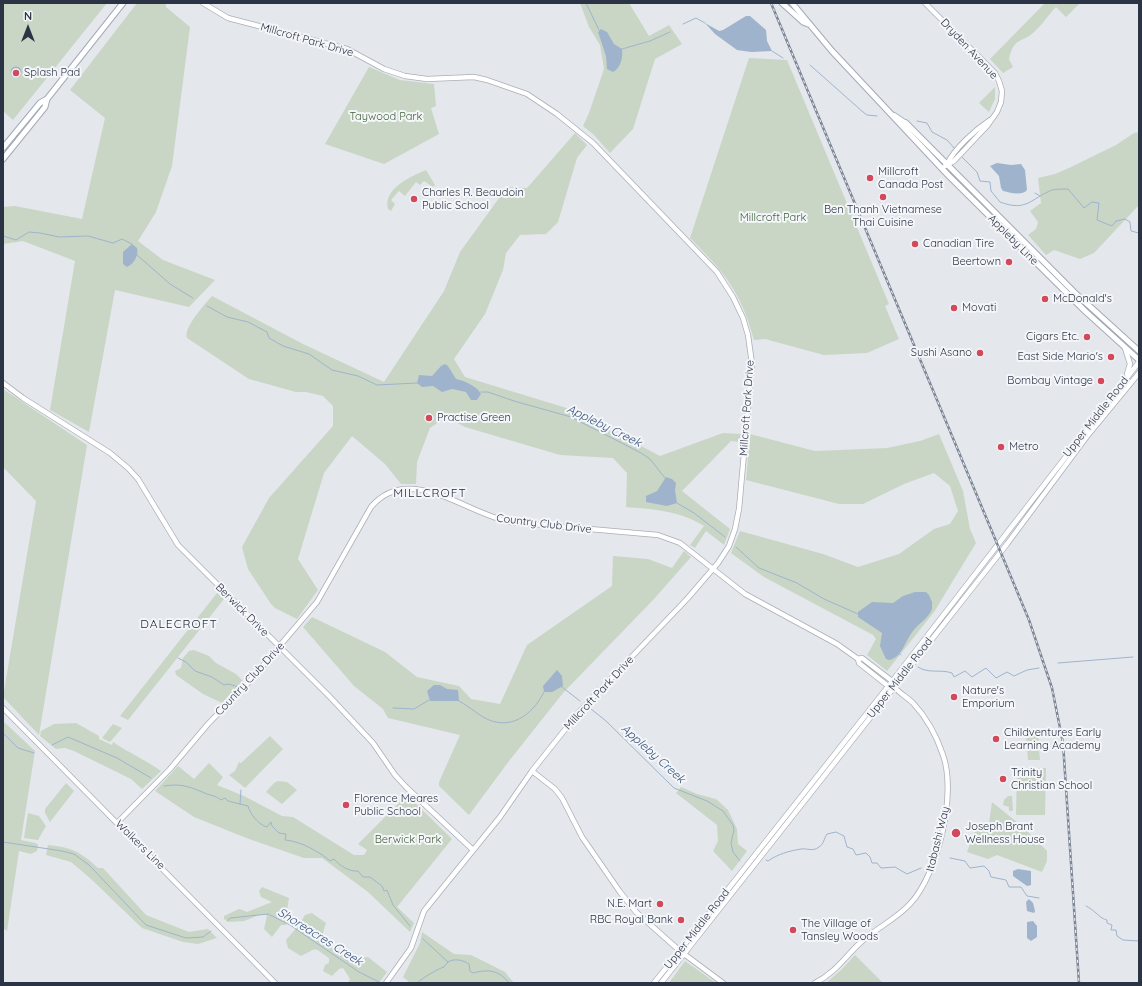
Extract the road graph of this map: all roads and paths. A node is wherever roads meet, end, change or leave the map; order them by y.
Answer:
1 (123, 3) edge
2 (203, 3) edge
3 (782, 3) edge
4 (792, 3) edge
5 (925, 3) edge
6 (808, 24) junction
7 (47, 99) junction
8 (894, 114) junction
9 (906, 123) joint
10 (3, 148) edge
11 (3, 159) edge
12 (947, 164) junction
13 (942, 168) junction
14 (1130, 342) junction
15 (1139, 345) edge
16 (1124, 347) junction
17 (1139, 351) edge
18 (1139, 361) edge
19 (1139, 373) edge
20 (1139, 378) edge
21 (1125, 379) junction
22 (1132, 382) junction
23 (3, 383) edge
24 (713, 569) junction
25 (279, 647) junction
26 (858, 659) junction
27 (871, 665) junction
28 (868, 670) junction
29 (892, 681) junction
30 (888, 686) junction
31 (894, 687) junction
32 (3, 708) edge
33 (532, 771) junction
34 (118, 822) junction
35 (473, 850) junction
36 (682, 952) junction
37 (275, 983) edge
38 (386, 983) edge
39 (654, 983) edge
40 (661, 983) edge
41 (723, 983) edge
42 (815, 983) edge

1 - 7 main road
2 - 24 street, Millcroft Park Drive
3 - 6 main road, Appleby Line
4 - 6 main road, Appleby Line
5 - 12 street, Dryden Avenue
6 - 8 main road, Appleby Line
7 - 10 main road
7 - 11 main road
8 - 9 street, Appleby Line
8 - 13 main road, Appleby Line
9 - 12 main road, Appleby Line
12 - 13 street, Dryden Avenue
12 - 14 main road, Appleby Line
13 - 16 main road, Appleby Line
14 - 15 street
14 - 17 main road, Appleby Line
16 - 18 main road, Appleby Line
16 - 21 street
18 - 21 street, Upper Middle Road
19 - 22 street, Upper Middle Road
20 - 22 street
21 - 29 street, Upper Middle Road
22 - 31 street, Upper Middle Road
23 - 25 street, Berwick Drive
24 - 25 street, Country Club Drive
24 - 26 street, Country Club Drive
24 - 33 street, Millcroft Park Drive
25 - 34 street, Country Club Drive
25 - 35 street, Berwick Drive
26 - 27 street, Country Club Drive
26 - 28 street, Country Club Drive
27 - 28 street
27 - 29 street, Country Club Drive
28 - 30 street, Country Club Drive
29 - 30 street, Upper Middle Road
29 - 31 street
30 - 31 street
30 - 36 street, Upper Middle Road
31 - 36 street, Upper Middle Road
31 - 42 street, Itabashi Way
32 - 34 street, Walkers Line
33 - 35 street, Millcroft Park Drive
33 - 36 street
34 - 37 street, Walkers Line
35 - 38 street, Millcroft Park Drive
36 - 39 street, Upper Middle Road
36 - 40 street, Upper Middle Road
36 - 41 street

